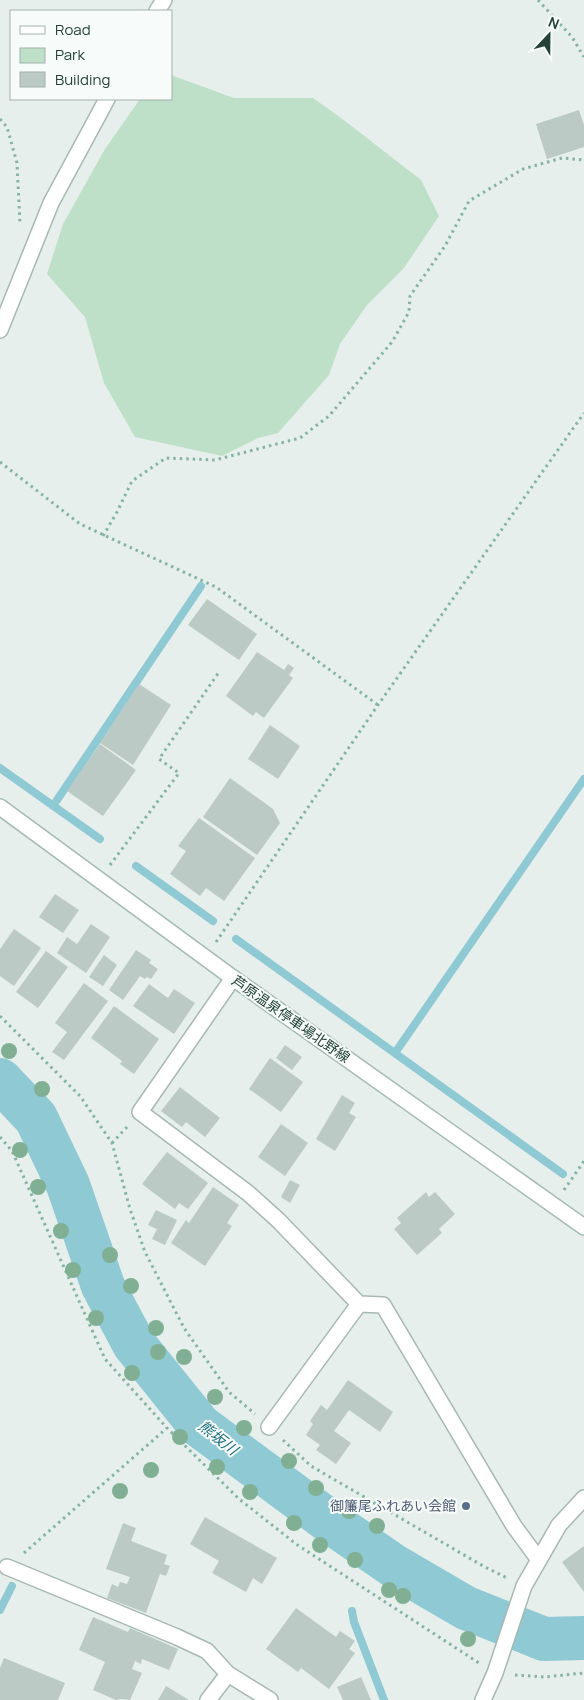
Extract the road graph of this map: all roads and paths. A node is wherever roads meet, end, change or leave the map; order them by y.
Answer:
1 (538, 0) edge
2 (584, 57) edge
3 (105, 100) edge
4 (0, 119) edge
5 (584, 160) edge
6 (28, 258) junction
7 (0, 330) edge
8 (584, 413) edge
9 (0, 462) edge
10 (103, 536) junction
11 (218, 672) dead end
12 (378, 705) junction
13 (0, 808) edge
14 (99, 879) junction
15 (205, 956) junction
16 (233, 978) junction
17 (0, 1016) edge
18 (0, 1137) edge
19 (584, 1161) edge
20 (554, 1205) junction
21 (584, 1227) edge
22 (359, 1304) junction
23 (269, 1426) junction
24 (167, 1428) junction
25 (584, 1498) edge
26 (538, 1560) junction
27 (7, 1567) joint
28 (524, 1586) junction
29 (584, 1673) edge
30 (228, 1674) junction
31 (495, 1674) junction
32 (208, 1700) edge
33 (270, 1700) edge
34 (483, 1700) edge

1 - 2 path
3 - 6 street
4 - 6 path
5 - 10 path
6 - 7 street
8 - 12 path
9 - 10 path
10 - 12 path
11 - 14 path
12 - 15 path
13 - 14 street, 芦原温泉停車場北野線
14 - 15 street, 芦原温泉停車場北野線
15 - 16 street, 芦原温泉停車場北野線
16 - 20 street, 芦原温泉停車場北野線
16 - 22 street
17 - 23 path
18 - 24 path
19 - 20 path
20 - 21 street, 芦原温泉停車場北野線
22 - 23 street
22 - 26 street
23 - 28 path
24 - 27 path
24 - 31 path
25 - 26 street
26 - 28 street
27 - 30 street
28 - 31 street
29 - 31 path
30 - 32 street
30 - 33 street
31 - 34 street

